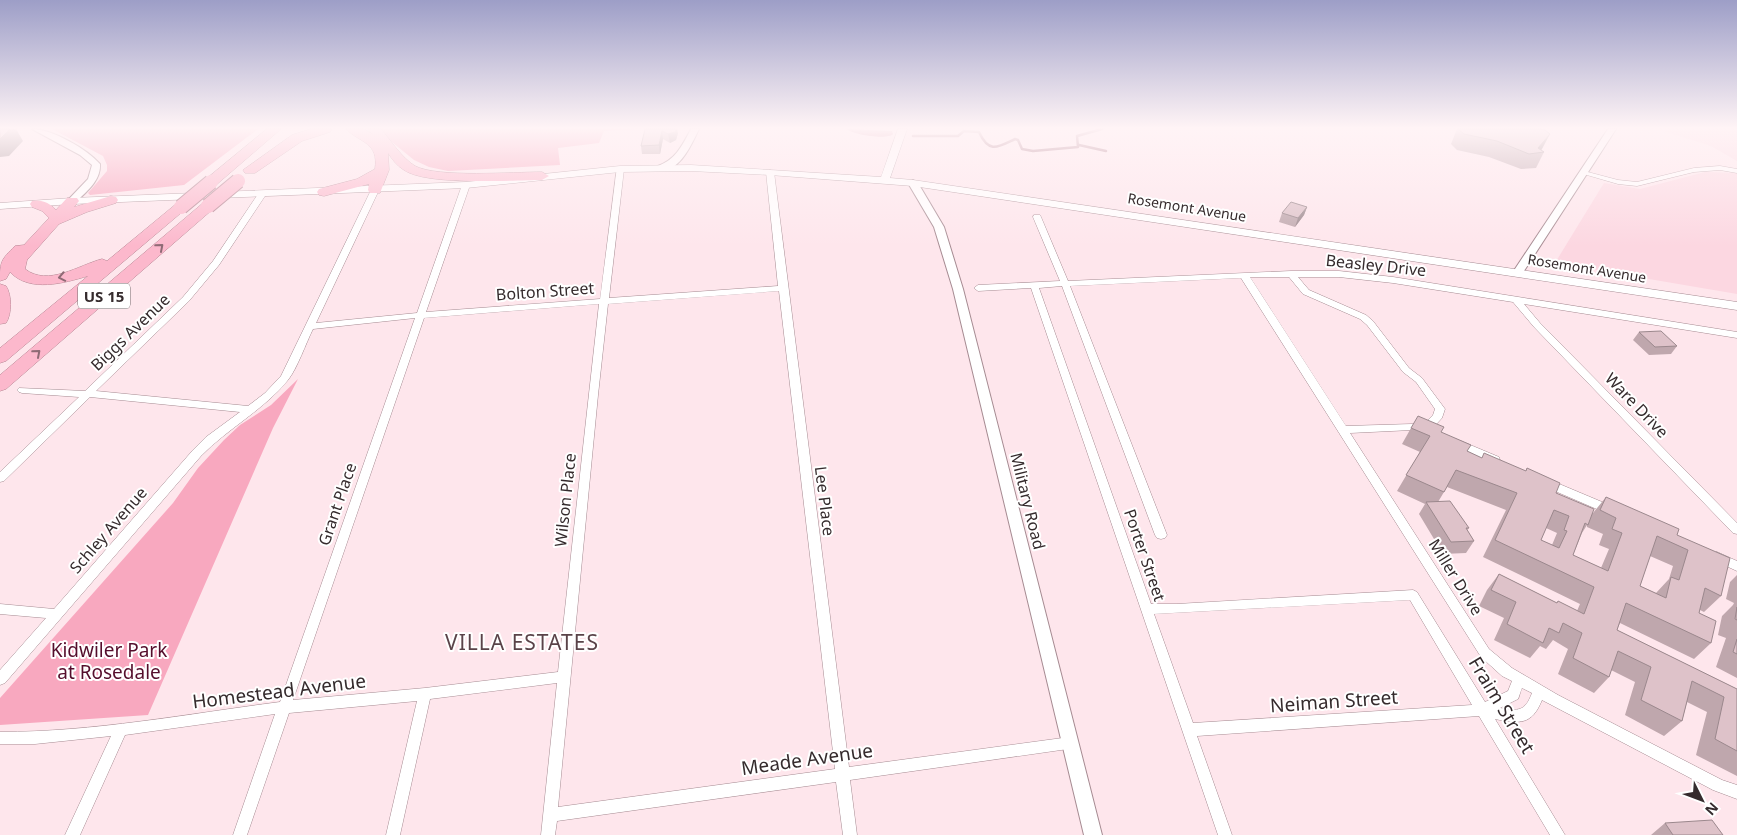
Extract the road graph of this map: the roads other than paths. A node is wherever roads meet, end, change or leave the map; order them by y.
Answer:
1 (96, 168) edge
2 (228, 168) edge
3 (252, 168) edge
4 (253, 168) edge
5 (390, 168) edge
6 (409, 168) edge
7 (662, 168) joint
8 (691, 168) joint
9 (889, 168) edge
10 (1587, 168) edge
11 (620, 169) junction
12 (250, 170) junction
13 (382, 170) joint
14 (1737, 171) edge
15 (770, 172) junction
16 (1584, 173) junction
17 (542, 176) junction
18 (885, 180) junction
19 (211, 182) joint
20 (913, 183) junction
21 (466, 185) junction
22 (374, 190) junction
23 (324, 192) junction
24 (263, 193) junction
25 (110, 200) junction
26 (72, 201) junction
27 (37, 204) junction
28 (0, 206) edge
29 (180, 207) joint
30 (1037, 217) dead end
31 (54, 219) junction
32 (137, 242) junction
33 (1518, 272) junction
34 (1291, 274) junction
35 (1244, 275) junction
36 (0, 276) edge
37 (1065, 284) junction
38 (1034, 285) junction
39 (783, 288) junction
40 (978, 288) dead end
41 (0, 289) edge
42 (1516, 300) junction
43 (604, 301) junction
44 (1737, 306) edge
45 (420, 316) junction
46 (0, 319) edge
47 (311, 326) junction
48 (1737, 335) edge
49 (0, 357) edge
50 (0, 385) edge
51 (22, 390) dead end
52 (88, 394) junction
53 (247, 409) junction
54 (1343, 430) junction
55 (1434, 433) junction
56 (1504, 464) edge
57 (1530, 475) edge
58 (0, 478) edge
59 (1616, 513) edge
60 (1737, 530) edge
61 (1161, 535) dead end
62 (1702, 550) edge
63 (1737, 566) edge
64 (0, 609) edge
65 (1147, 609) junction
66 (57, 614) junction
67 (563, 677) junction
68 (0, 679) edge
69 (1519, 679) junction
70 (1539, 691) junction
71 (425, 694) junction
72 (284, 707) junction
73 (1482, 710) junction
74 (121, 729) junction
75 (1189, 730) junction
76 (0, 738) edge
77 (1070, 743) junction
78 (842, 774) junction
79 (1737, 792) edge
80 (550, 815) junction
81 (72, 835) edge
82 (240, 835) edge
83 (393, 835) edge
84 (548, 835) edge
85 (850, 835) edge
86 (1093, 835) edge
87 (1225, 835) edge
88 (1558, 835) edge

1 - 26 street
2 - 19 highway, US 15
3 - 12 highway, US 15
4 - 12 highway
5 - 22 highway
6 - 17 highway
7 - 8 main road, Rosemont Avenue
7 - 11 main road, Rosemont Avenue
8 - 15 main road, Rosemont Avenue
9 - 18 main road
10 - 16 street
11 - 17 main road, Rosemont Avenue
11 - 43 street, Wilson Place
50 -> 12 highway, US 15, bridge
13 - 22 highway
13 - 23 highway
14 - 16 street
15 - 18 main road, Rosemont Avenue
15 - 39 street, Lee Place
16 - 33 street
17 - 21 main road, Rosemont Avenue
18 - 20 main road, Rosemont Avenue
19 - 29 highway, US 15, bridge
20 - 33 main road, Rosemont Avenue
20 - 77 street, Military Road
21 - 22 main road, Rosemont Avenue
21 - 45 street, Grant Place
22 - 23 main road, Rosemont Avenue
22 - 47 street, Schley Avenue
23 - 24 main road, Rosemont Avenue
24 - 25 main road, Rosemont Avenue
24 - 52 street, Biggs Avenue
25 - 26 main road, Rosemont Avenue
25 - 31 highway
26 - 27 main road, Rosemont Avenue
26 - 31 highway
27 - 28 main road, Rosemont Avenue
27 - 31 highway
29 - 32 highway, US 15
30 - 37 street
32 -> 31 highway
31 - 36 highway
32 - 49 highway, US 15
33 - 44 main road, Rosemont Avenue
34 - 35 street, Beasley Drive
34 - 42 street, Beasley Drive
34 - 55 street
35 - 37 street, Beasley Drive
35 - 54 street, Miller Drive
37 - 38 street, Beasley Drive
37 - 61 street
38 - 40 street, Beasley Drive
38 - 65 street, Porter Street
39 - 43 street, Bolton Street
39 - 78 street, Lee Place
41 - 46 highway
42 - 48 street, Beasley Drive
42 - 60 street, Ware Drive
43 - 45 street, Bolton Street
43 - 67 street, Wilson Place
45 - 47 street, Bolton Street
45 - 72 street, Grant Place
47 - 53 street, Schley Avenue
51 - 52 street
52 - 53 street
52 - 58 street, Biggs Avenue
53 - 66 street, Schley Avenue
54 - 55 street
54 - 69 street, Miller Drive
55 - 56 street
57 - 59 street
62 - 63 street
64 - 66 street
65 - 73 street, Fraim Street
65 - 75 street, Porter Street
66 - 68 street, Schley Avenue
67 - 71 street, Homestead Avenue
67 - 80 street, Wilson Place
69 - 70 street, Miller Drive
69 - 73 street, Neiman Street
70 - 73 street, Neiman Street
70 - 79 street, Miller Drive
71 - 72 street, Homestead Avenue
71 - 83 street
72 - 74 street, Homestead Avenue
72 - 82 street, Grant Place
73 - 75 street, Neiman Street
73 - 88 street, Fraim Street
74 - 76 street, Homestead Avenue
74 - 81 street
75 - 87 street, Porter Street
77 - 78 street, Meade Avenue
77 - 86 street, Military Road
78 - 80 street, Meade Avenue
78 - 85 street, Lee Place
80 - 84 street, Wilson Place

